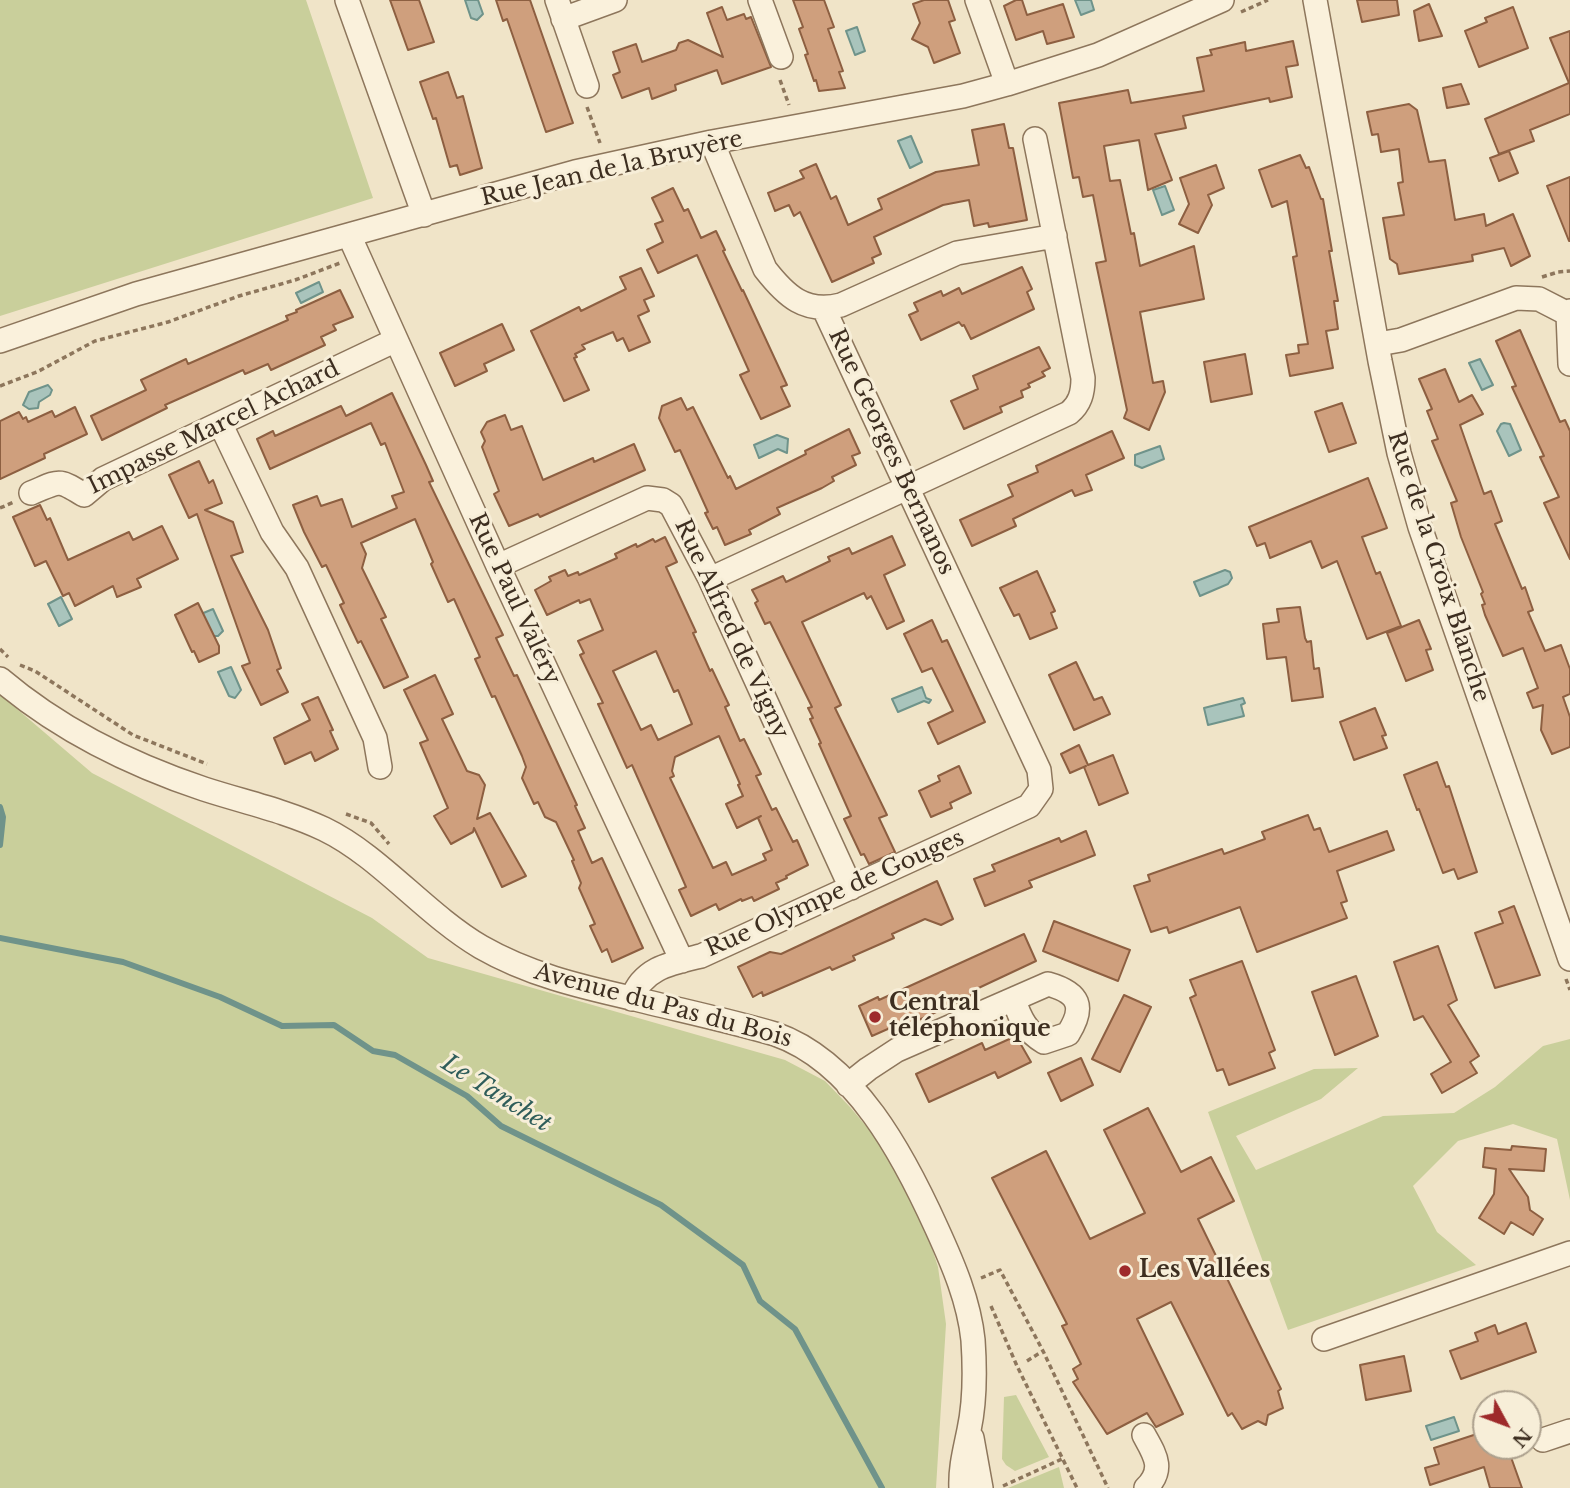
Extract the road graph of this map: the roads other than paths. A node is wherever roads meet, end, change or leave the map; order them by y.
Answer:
1 (347, 0) edge
2 (615, 0) edge
3 (760, 0) edge
4 (977, 0) edge
5 (1315, 0) edge
6 (1226, 9) edge
7 (560, 10) edge
8 (781, 57) road end
9 (1007, 84) junction
10 (587, 86) road end
11 (1035, 139) dead end
12 (712, 142) junction
13 (424, 215) junction
14 (1055, 236) junction
15 (354, 246) junction
16 (824, 309) junction
17 (1569, 313) edge
18 (396, 340) junction
19 (0, 341) edge
20 (1378, 344) junction
21 (1570, 364) edge
22 (221, 425) junction
23 (906, 487) junction
24 (31, 493) dead end
25 (498, 566) junction
26 (710, 579) junction
27 (0, 679) edge
28 (380, 767) dead end
29 (1041, 789) joint
30 (851, 888) junction
31 (1570, 958) edge
32 (682, 961) junction
33 (632, 999) junction
34 (1014, 1000) dead end
35 (848, 1085) junction
36 (1570, 1253) edge
37 (1324, 1339) dead end
38 (970, 1428) junction
39 (1570, 1431) edge
40 (1144, 1435) dead end
41 (1543, 1440) dead end
42 (961, 1488) edge
43 (981, 1488) edge
44 (1146, 1488) edge

1 - 13 street
2 - 7 street
3 - 8 street
4 - 9 street
5 - 20 street, Rue de la Croix Blanche
6 - 9 street, Rue Jean de la Bruyère
7 - 10 street
9 - 12 street, Rue Jean de la Bruyère
11 - 14 street
12 - 13 street, Rue Jean de la Bruyère
12 - 16 street, Rue Georges Bernanos
13 - 15 street, Rue Jean de la Bruyère
14 - 16 street
14 - 23 street
15 - 18 street, Rue Paul Valéry
15 - 19 street, Rue Jean de la Bruyère
16 - 23 street, Rue Georges Bernanos
17 - 20 street
17 - 21 street
18 - 22 street, Impasse Marcel Achard
18 - 25 street, Rue Paul Valéry
20 - 31 street, Rue de la Croix Blanche
22 - 24 street, Impasse Marcel Achard
22 - 28 street
23 - 26 street
23 - 29 street, Rue Georges Bernanos
25 - 26 street, Rue Alfred de Vigny
25 - 32 street, Rue Paul Valéry
26 - 30 street, Rue Alfred de Vigny
27 - 33 street, Avenue du Pas du Bois
29 - 30 street, Rue Olympe de Gouges
30 - 32 street, Rue Olympe de Gouges
32 - 33 street, Rue Olympe de Gouges
33 - 35 street, Avenue du Pas du Bois
34 - 35 street
35 - 38 street, Avenue du Pas du Bois
36 - 37 street
38 - 42 street, Avenue du Pas du Bois
38 - 43 street, Avenue du Pas du Bois
39 - 41 street
40 - 44 street

